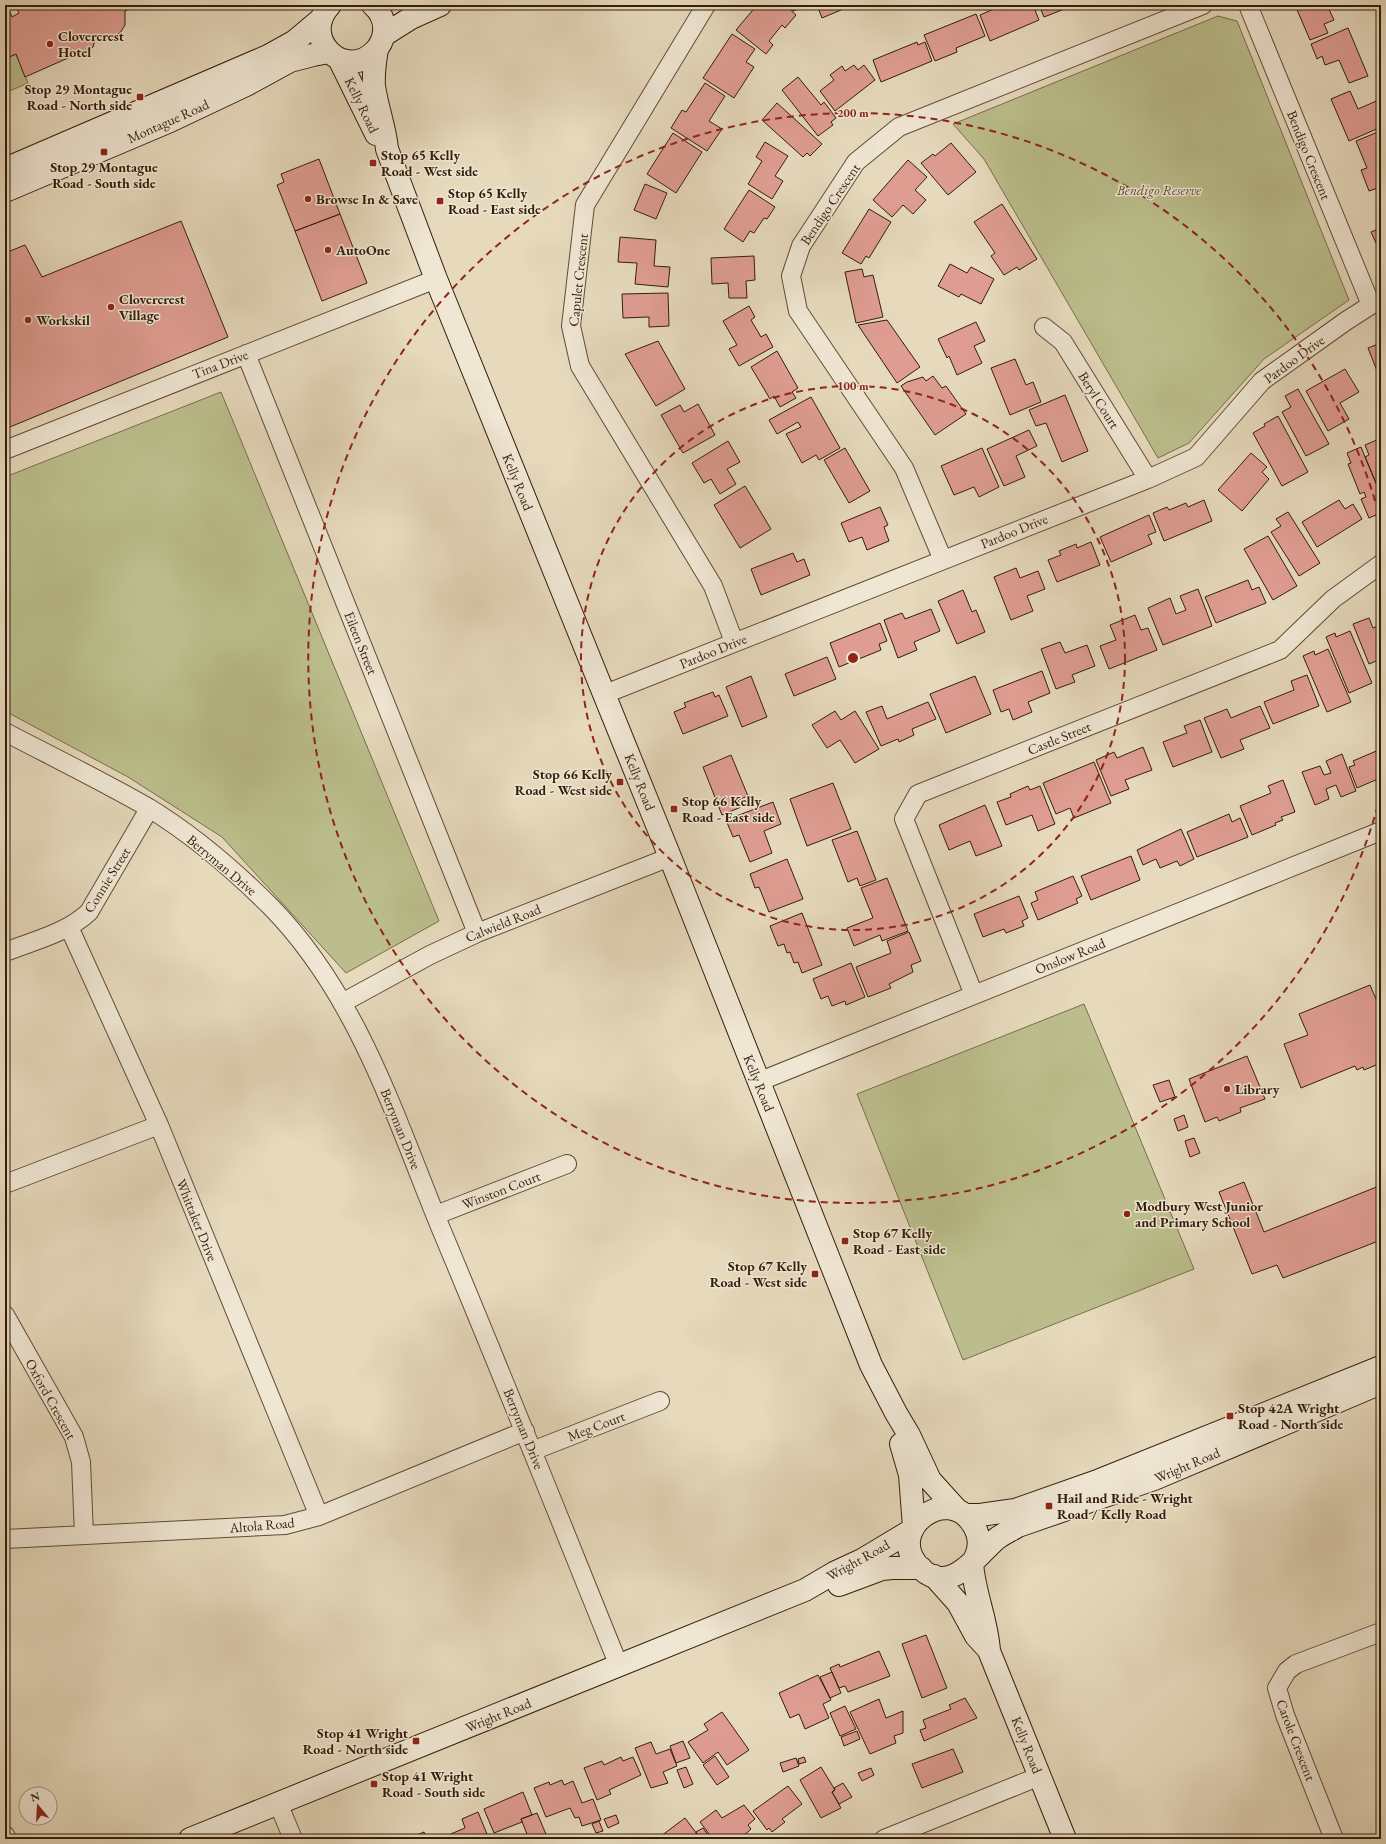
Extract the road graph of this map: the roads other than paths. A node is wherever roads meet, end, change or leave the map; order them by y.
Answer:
1 (440, 5) edge
2 (706, 5) edge
3 (1203, 5) edge
4 (1248, 5) edge
5 (379, 6) edge
6 (325, 10) edge
7 (380, 42) junction
8 (334, 56) junction
9 (387, 149) junction
10 (5, 168) edge
11 (5, 191) edge
12 (436, 279) junction
13 (1376, 304) edge
14 (1044, 327) dead end
15 (246, 354) junction
16 (5, 450) edge
17 (1148, 479) junction
18 (943, 560) junction
19 (1381, 564) edge
20 (734, 642) junction
21 (605, 694) junction
22 (5, 732) edge
23 (149, 809) junction
24 (1381, 831) edge
25 (670, 856) junction
26 (69, 927) junction
27 (477, 933) junction
28 (5, 952) edge
29 (974, 995) junction
30 (342, 1003) junction
31 (758, 1082) junction
32 (159, 1125) junction
33 (567, 1164) dead end
34 (5, 1184) edge
35 (436, 1215) junction
36 (5, 1315) edge
37 (1381, 1367) edge
38 (1381, 1383) edge
39 (660, 1401) dead end
40 (896, 1413) junction
41 (525, 1431) junction
42 (532, 1451) junction
43 (961, 1513) junction
44 (319, 1516) junction
45 (913, 1528) junction
46 (84, 1535) junction
47 (5, 1539) edge
48 (974, 1560) junction
49 (927, 1572) junction
50 (805, 1590) junction
51 (1381, 1632) edge
52 (989, 1650) junction
53 (619, 1666) junction
54 (1040, 1776) junction
55 (278, 1803) junction
56 (5, 1835) edge
57 (7, 1839) edge
58 (190, 1839) edge
59 (293, 1839) edge
60 (884, 1839) edge
61 (1065, 1839) edge
62 (1334, 1839) edge

1 - 7 main road
2 - 20 street, Capulet Crescent
3 - 18 street, Bendigo Crescent
4 - 13 street, Bendigo Crescent
5 - 7 main road, Kelly Road
6 - 8 main road, Kelly Road
6 - 10 main road, Montague Road
7 - 8 main road, Montague Road
7 - 9 main road, Kelly Road
8 - 9 main road, Kelly Road
8 - 11 main road, Montague Road
9 - 12 main road, Kelly Road
12 - 15 street, Tina Drive
12 - 21 main road, Kelly Road
13 - 17 street, Pardoo Drive
14 - 17 street, Beryl Court
15 - 16 street, Tina Drive
15 - 27 street, Eileen Street
17 - 18 street, Pardoo Drive
18 - 20 street, Pardoo Drive
19 - 29 street, Castle Street
20 - 21 street, Pardoo Drive
21 - 25 main road, Kelly Road
22 - 23 street, Berryman Drive
23 - 26 street, Connie Street
23 - 30 street, Berryman Drive
24 - 29 street, Onslow Road
25 - 27 street, Calwield Road
25 - 31 main road, Kelly Road
26 - 28 street, Connie Street
26 - 32 street, Whittaker Drive
27 - 30 street, Calwield Road
29 - 31 street, Onslow Road
30 - 35 street, Berryman Drive
31 - 40 main road, Kelly Road
32 - 34 street
32 - 44 street, Whittaker Drive
33 - 35 street, Winston Court
35 - 41 street, Berryman Drive
36 - 46 street, Oxford Crescent
37 - 43 main road, Wright Road
38 - 48 main road, Wright Road
39 - 42 street, Meg Court
40 - 43 main road, Kelly Road
40 - 45 main road, Kelly Road
41 - 42 street, Berryman Drive
41 - 44 street, Altola Road
42 - 53 street, Berryman Drive
43 - 45 main road
43 - 48 main road
44 - 46 street, Altola Road
45 - 49 main road
45 - 50 main road, Wright Road
46 - 47 street, Altola Road
48 - 49 main road
48 - 52 main road, Kelly Road
49 - 50 main road, Wright Road
49 - 52 main road, Kelly Road
50 - 53 main road, Wright Road
51 - 62 street, Carole Crescent
52 - 54 main road, Kelly Road
53 - 55 main road, Wright Road
54 - 60 street
54 - 61 main road, Kelly Road
55 - 58 main road, Wright Road
55 - 59 street
56 - 57 street

